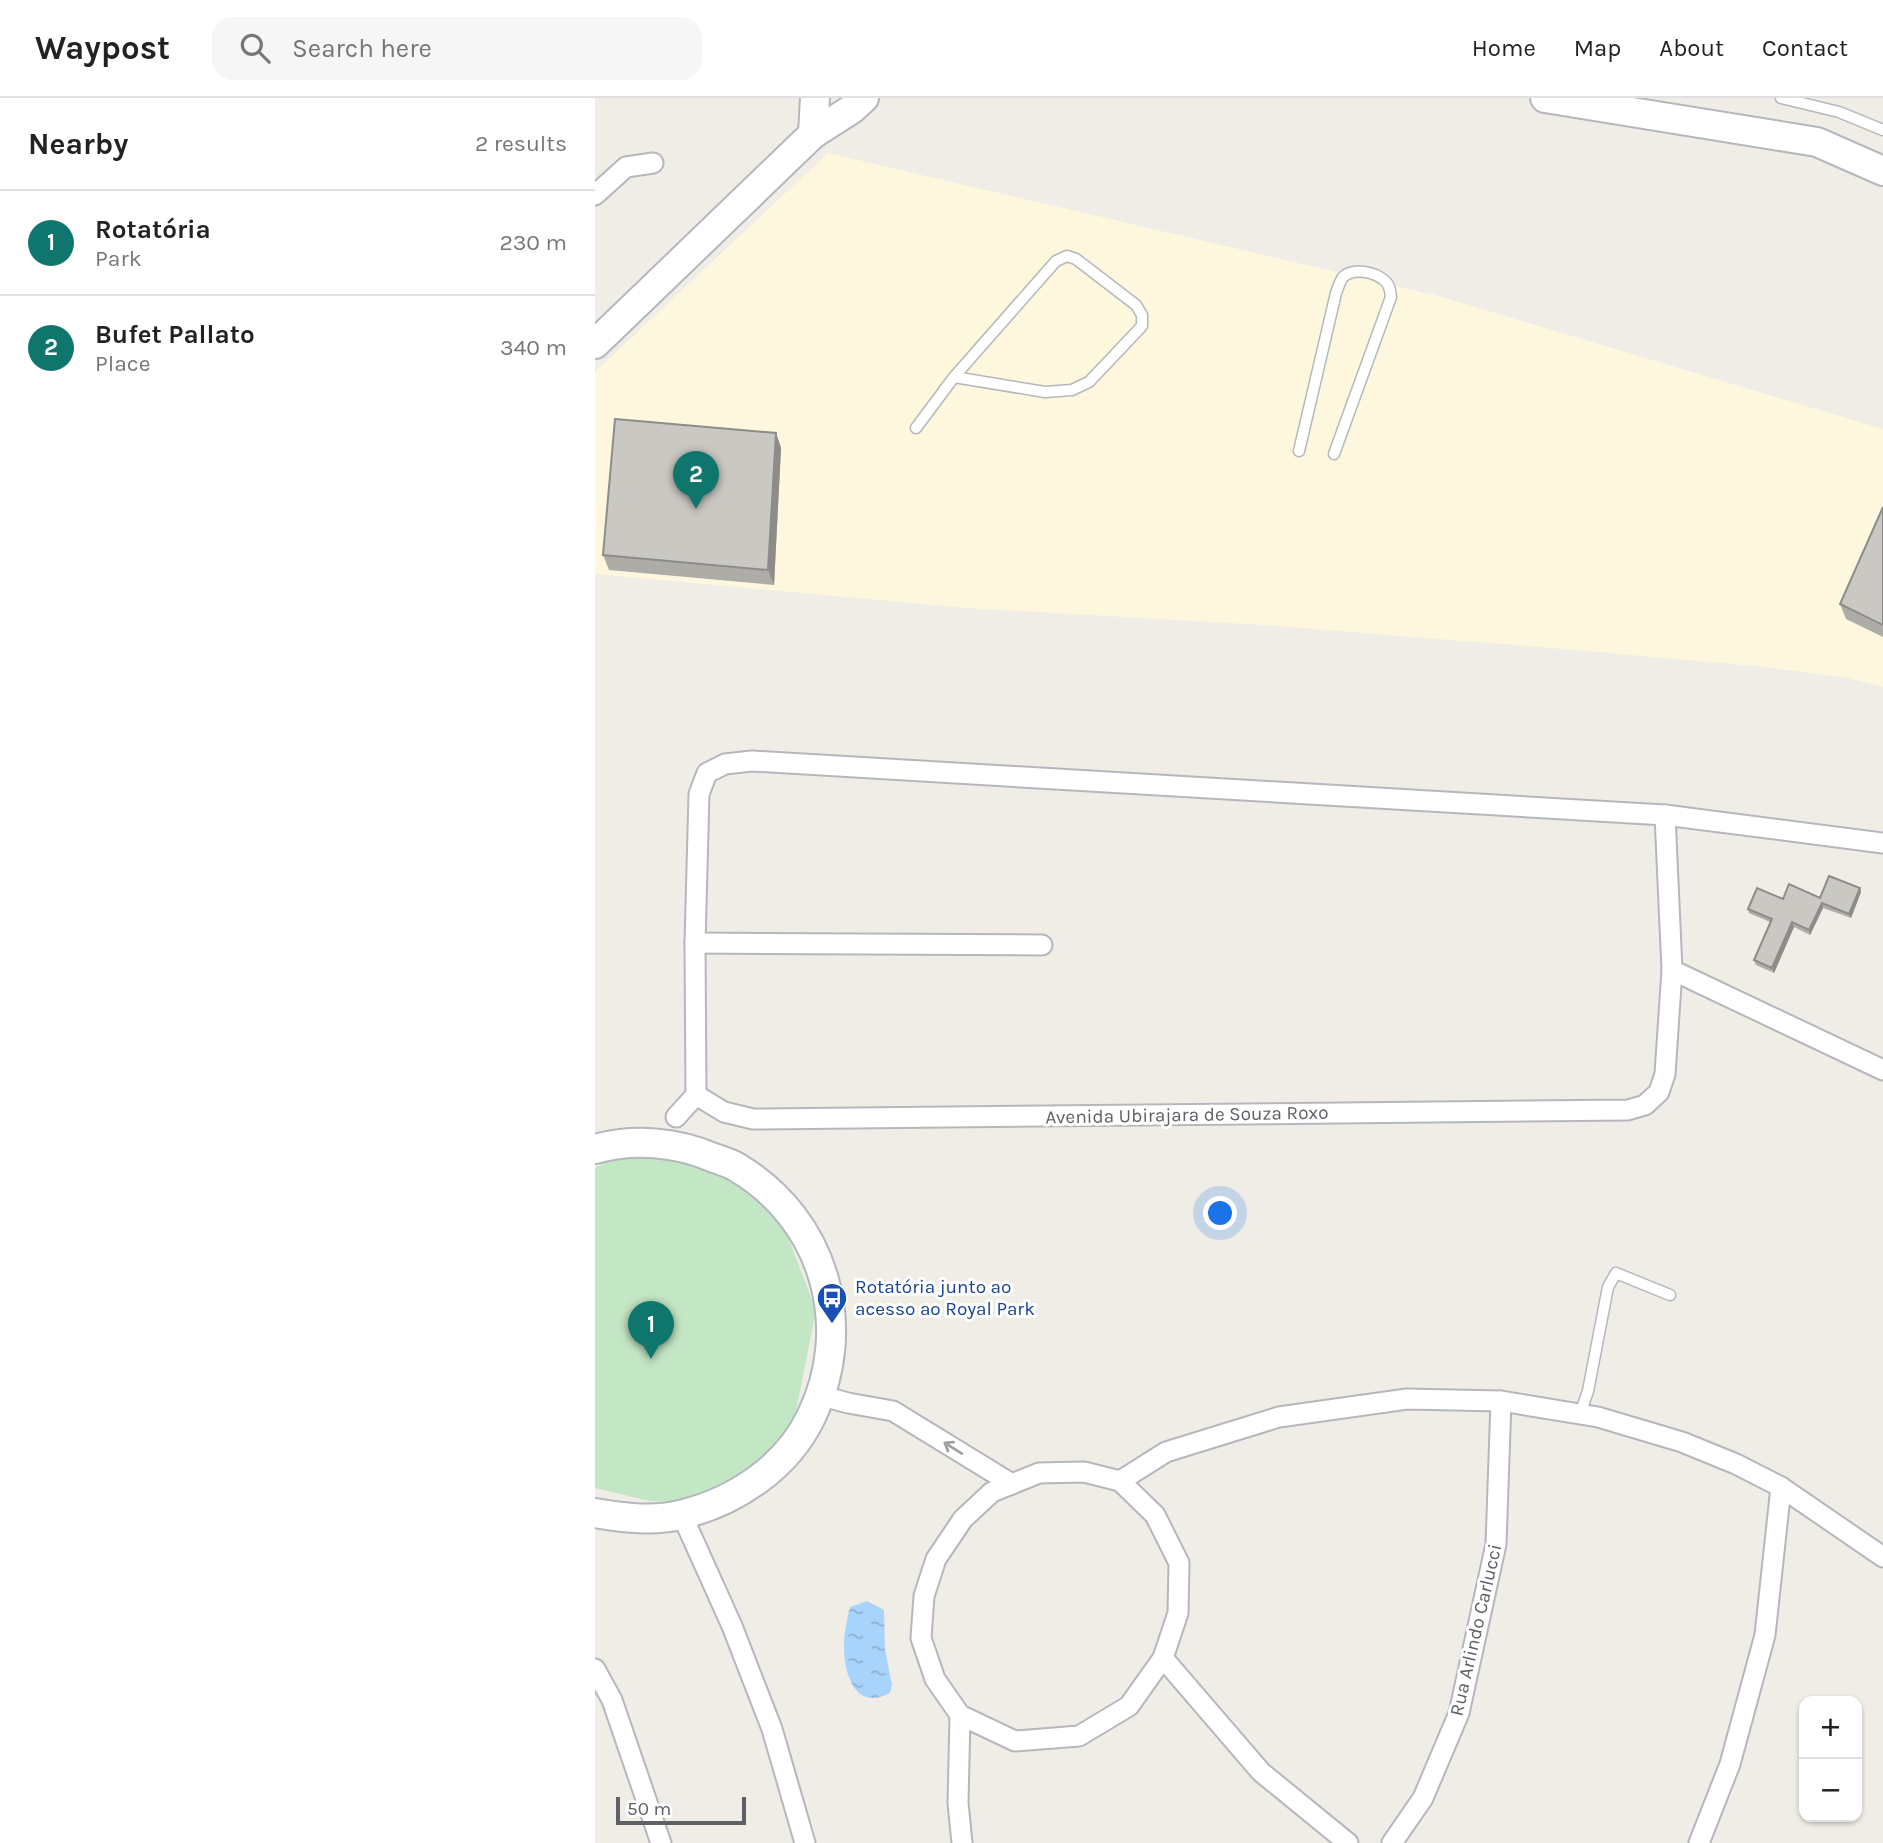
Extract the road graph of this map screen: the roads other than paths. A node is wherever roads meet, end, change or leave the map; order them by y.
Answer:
1 (815, 98) edge
2 (864, 98) edge
3 (1545, 98) edge
4 (1781, 98) edge
5 (1883, 130) edge
6 (813, 134) junction
7 (653, 163) dead end
8 (1883, 171) edge
9 (595, 195) edge
10 (595, 344) edge
11 (954, 377) junction
12 (916, 428) dead end
13 (1299, 451) dead end
14 (1334, 454) dead end
15 (1665, 814) junction
16 (1883, 843) edge
17 (695, 943) junction
18 (1042, 945) dead end
19 (1672, 970) junction
20 (1883, 1070) edge
21 (696, 1095) junction
22 (676, 1117) dead end
23 (595, 1149) edge
24 (1670, 1295) dead end
25 (819, 1395) junction
26 (1501, 1401) junction
27 (1580, 1414) junction
28 (1120, 1481) junction
29 (1011, 1484) junction
30 (1781, 1487) junction
31 (595, 1513) edge
32 (682, 1515) junction
33 (1883, 1557) edge
34 (1163, 1658) junction
35 (595, 1669) edge
36 (960, 1715) junction
37 (661, 1843) edge
38 (805, 1843) edge
39 (962, 1843) edge
40 (1348, 1843) edge
41 (1392, 1843) edge
42 (1699, 1843) edge

1 - 6 main road
2 - 6 main road
3 - 8 main road
4 - 5 lane
6 - 10 main road
7 - 9 street
11 - 11 lane
11 - 12 lane
13 - 14 lane
15 - 16 street
15 - 17 street
15 - 19 street
17 - 18 street
17 - 21 street
19 - 20 street
19 - 21 street, Avenida Ubirajara de Souza Roxo
21 - 22 street
23 - 25 main road
24 - 27 lane
29 -> 25 street
25 - 32 main road
26 - 27 street
26 - 28 street
26 - 41 street, Rua Arlindo Carlucci
27 - 30 street
28 - 29 street
28 - 34 street
29 - 36 street
30 - 33 street
30 - 42 street
31 - 32 main road
32 - 38 street
34 - 36 street
34 - 40 street
35 - 37 street
36 - 39 street

